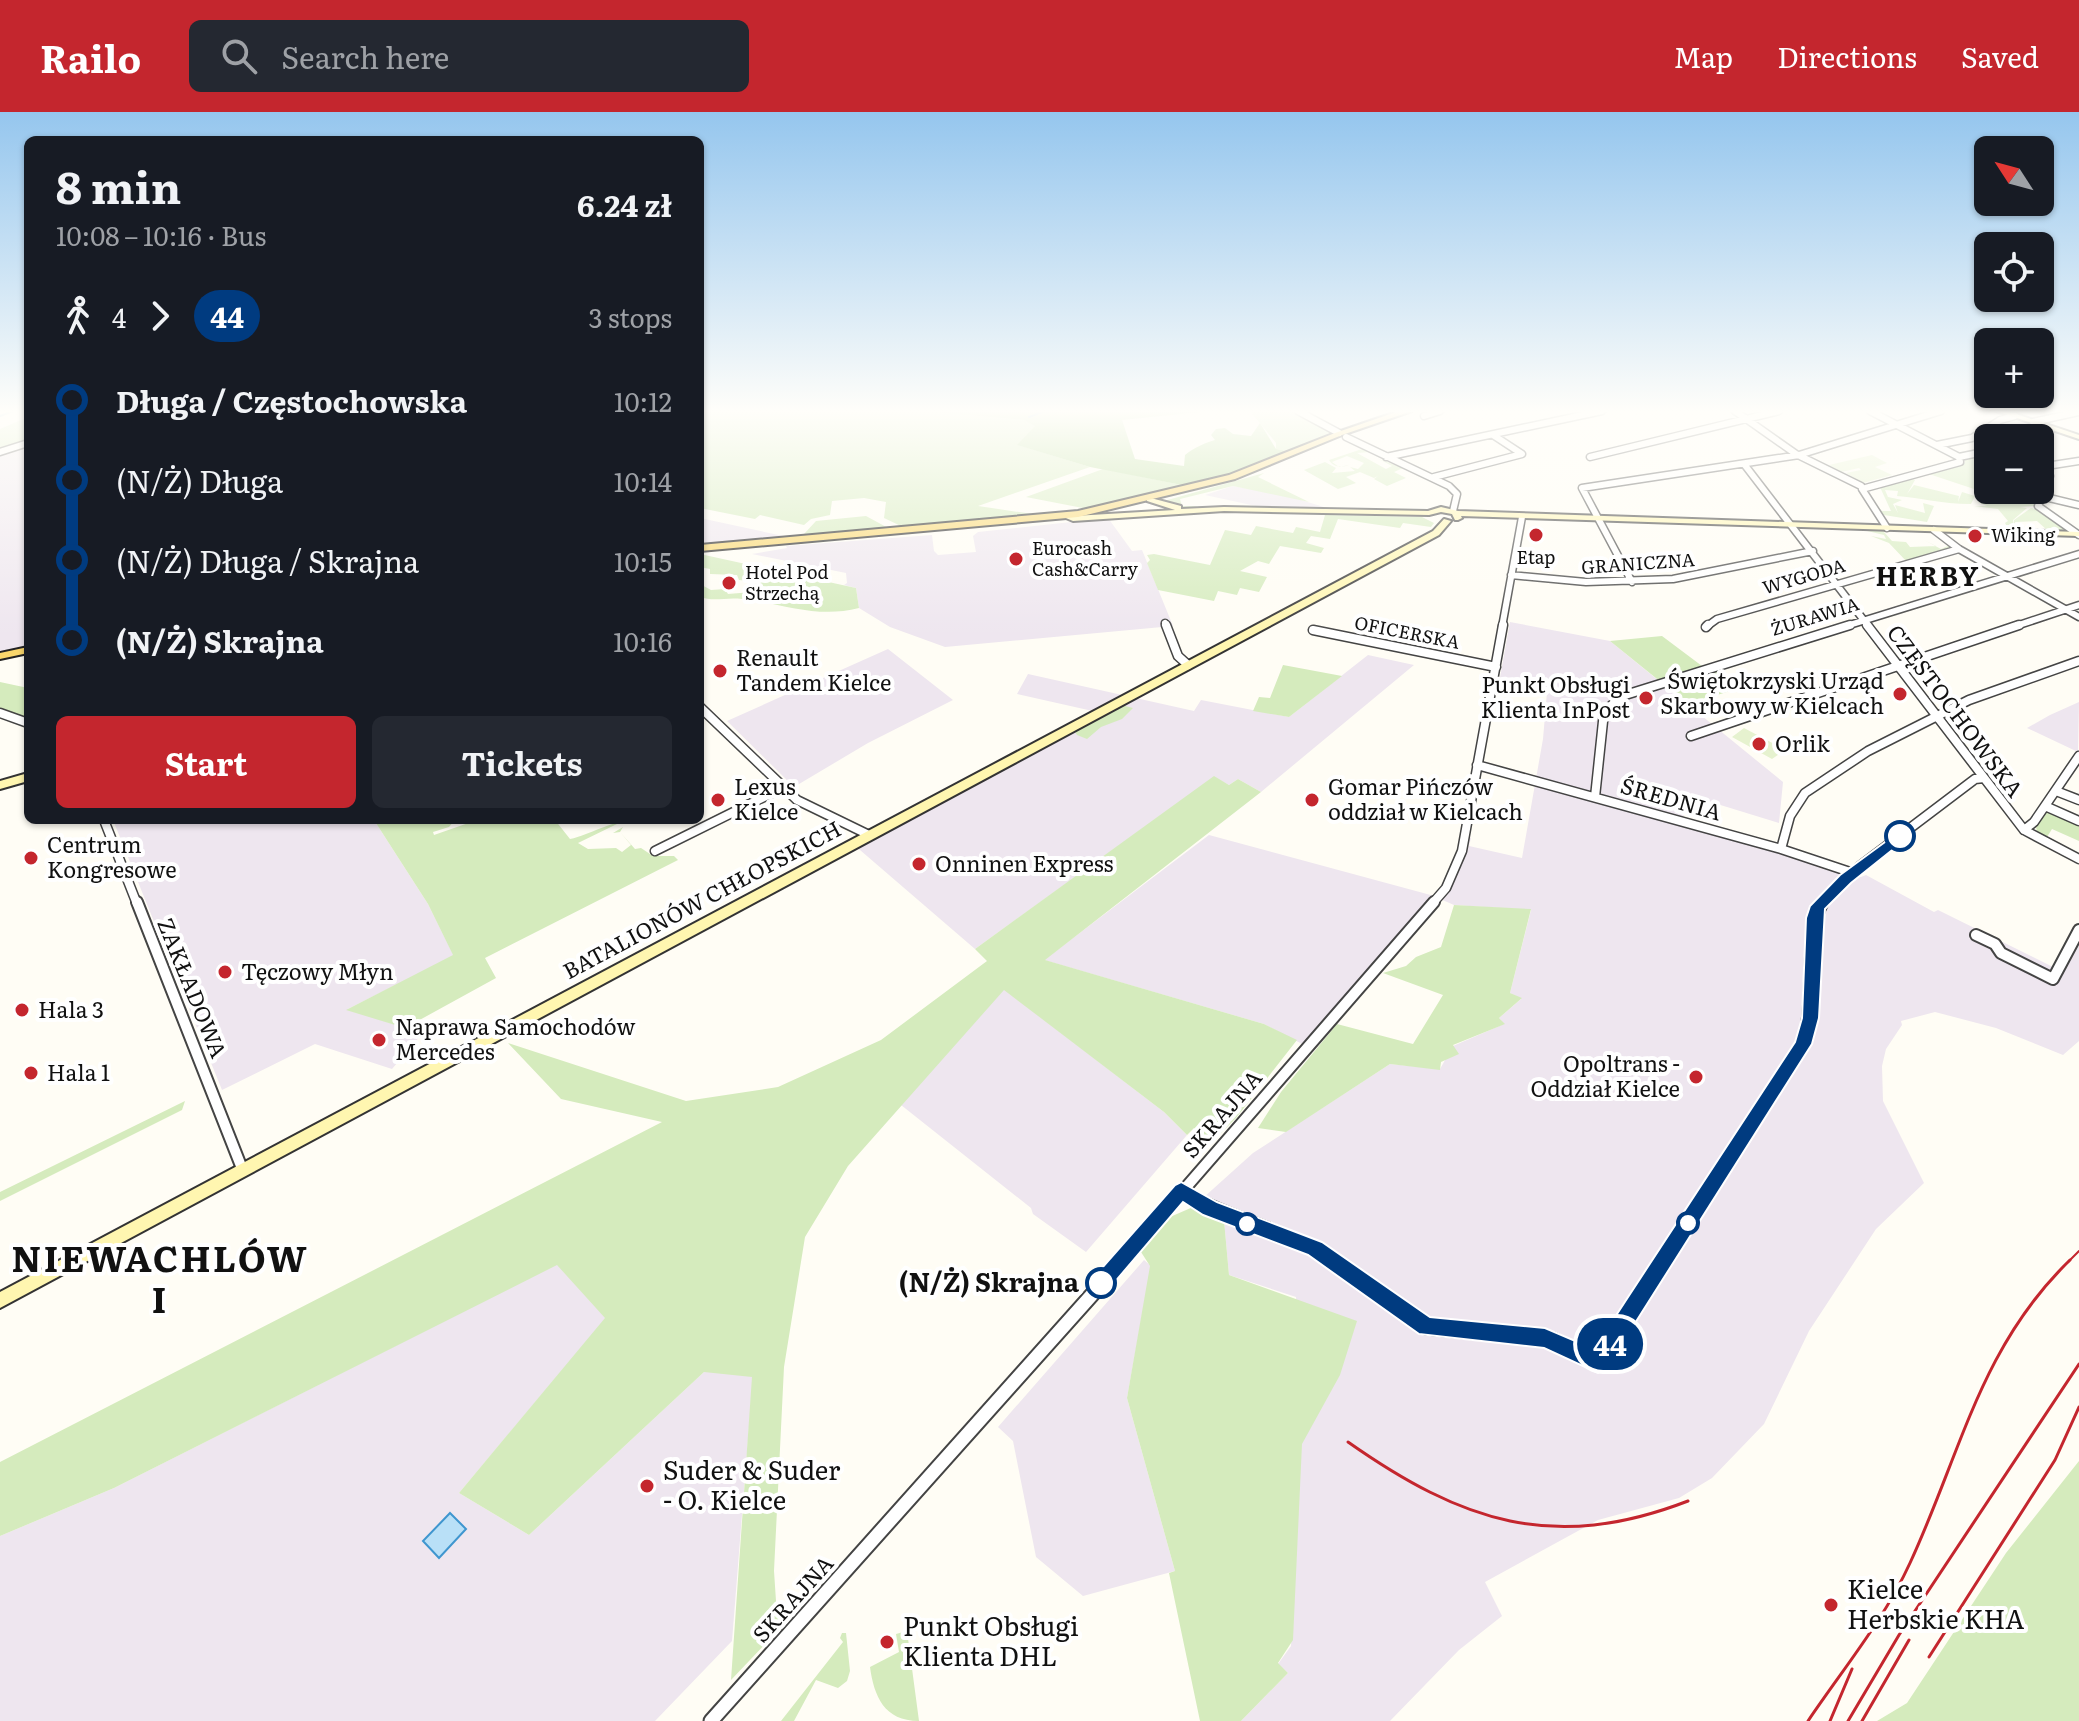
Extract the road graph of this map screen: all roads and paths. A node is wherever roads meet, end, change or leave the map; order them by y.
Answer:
1 (1197, 486) edge
2 (1449, 486) edge
3 (1596, 486) edge
4 (1761, 486) edge
5 (1859, 486) edge
6 (1869, 486) edge
7 (1862, 488) junction
8 (1150, 499) junction
9 (2054, 499) edge
10 (2040, 504) edge
11 (2079, 505) edge
12 (1185, 510) junction
13 (1453, 513) junction
14 (1065, 516) junction
15 (1439, 517) junction
16 (1520, 517) junction
17 (1597, 519) junction
18 (1792, 525) junction
19 (1887, 528) junction
20 (1934, 530) junction
21 (2079, 534) edge
22 (704, 548) edge
23 (1959, 549) junction
24 (1813, 551) junction
25 (2079, 554) edge
26 (1511, 575) junction
27 (2006, 576) junction
28 (1632, 582) junction
29 (1837, 584) junction
30 (2079, 605) edge
31 (2066, 610) junction
32 (2079, 617) edge
33 (1863, 619) junction
34 (1165, 623) dead end
35 (1706, 627) dead end
36 (1313, 630) dead end
37 (24, 651) edge
38 (0, 656) edge
39 (2079, 661) edge
40 (1188, 665) junction
41 (1899, 666) junction
42 (1496, 667) junction
43 (704, 711) edge
44 (0, 713) edge
45 (1937, 716) junction
46 (24, 722) edge
47 (1691, 736) dead end
48 (2079, 756) edge
49 (1477, 765) junction
50 (1984, 778) junction
51 (24, 781) edge
52 (0, 787) edge
53 (784, 787) junction
54 (2056, 791) junction
55 (1595, 797) junction
56 (2079, 800) edge
57 (2045, 806) junction
58 (2079, 821) edge
59 (106, 824) edge
60 (2024, 830) junction
61 (869, 835) junction
62 (1781, 849) junction
63 (655, 851) dead end
64 (2079, 859) edge
65 (1853, 873) junction
66 (2079, 930) edge
67 (1976, 935) dead end
68 (243, 1171) junction
69 (1181, 1191) junction
70 (0, 1300) edge
71 (711, 1721) edge

1 - 8 main road
2 - 13 street
3 - 17 street
4 - 18 street, CZĘSTOCHOWSKA
5 - 7 street
6 - 7 street
7 - 19 street
8 - 12 street
8 - 14 main road
9 - 11 street
10 - 21 street
12 - 14 street
12 - 15 street
13 - 15 street
13 - 15 street
13 - 16 street
14 - 22 main road
15 - 40 street, BATALIONÓW CHŁOPSKICH
16 - 17 street
16 - 26 street, SKRAJNA
17 - 18 street
17 - 28 street
18 - 19 street
18 - 24 street, CZĘSTOCHOWSKA
19 - 20 street
20 - 21 street
20 - 23 street
23 - 27 street
23 - 29 street, WYGODA
24 - 28 street, GRANICZNA
24 - 29 street, CZĘSTOCHOWSKA
25 - 27 street, ŻURAWIA
26 - 28 street, GRANICZNA
26 - 42 street, SKRAJNA
27 - 31 street
27 - 33 street, ŻURAWIA
29 - 33 street, CZĘSTOCHOWSKA
29 - 35 street, WYGODA
30 - 31 street
31 - 32 street
31 - 41 street
33 - 41 street, CZĘSTOCHOWSKA
33 - 55 street, ŻURAWIA
34 - 40 street
36 - 42 street, OFICERSKA
37 - 38 main road
39 - 45 street
40 - 61 street, BATALIONÓW CHŁOPSKICH
41 - 45 street, CZĘSTOCHOWSKA
41 - 47 street
42 - 49 street, SKRAJNA
43 - 53 street
44 - 46 street
45 - 50 street, CZĘSTOCHOWSKA
45 - 62 street
48 - 54 street
49 - 55 street, ŚREDNIA
49 - 69 street, SKRAJNA
50 - 60 street, CZĘSTOCHOWSKA
50 - 65 street
51 - 52 street
53 - 61 street
53 - 63 street
54 - 56 street
54 - 57 street
55 - 62 street, ŚREDNIA
57 - 58 street
57 - 60 street
59 - 68 street, ZAKŁADOWA
60 - 64 street, CZĘSTOCHOWSKA
61 - 68 street, BATALIONÓW CHŁOPSKICH
62 - 65 street, ŚREDNIA
65 - 69 street
66 - 67 street
68 - 70 street, BATALIONÓW CHŁOPSKICH
69 - 71 street, SKRAJNA

